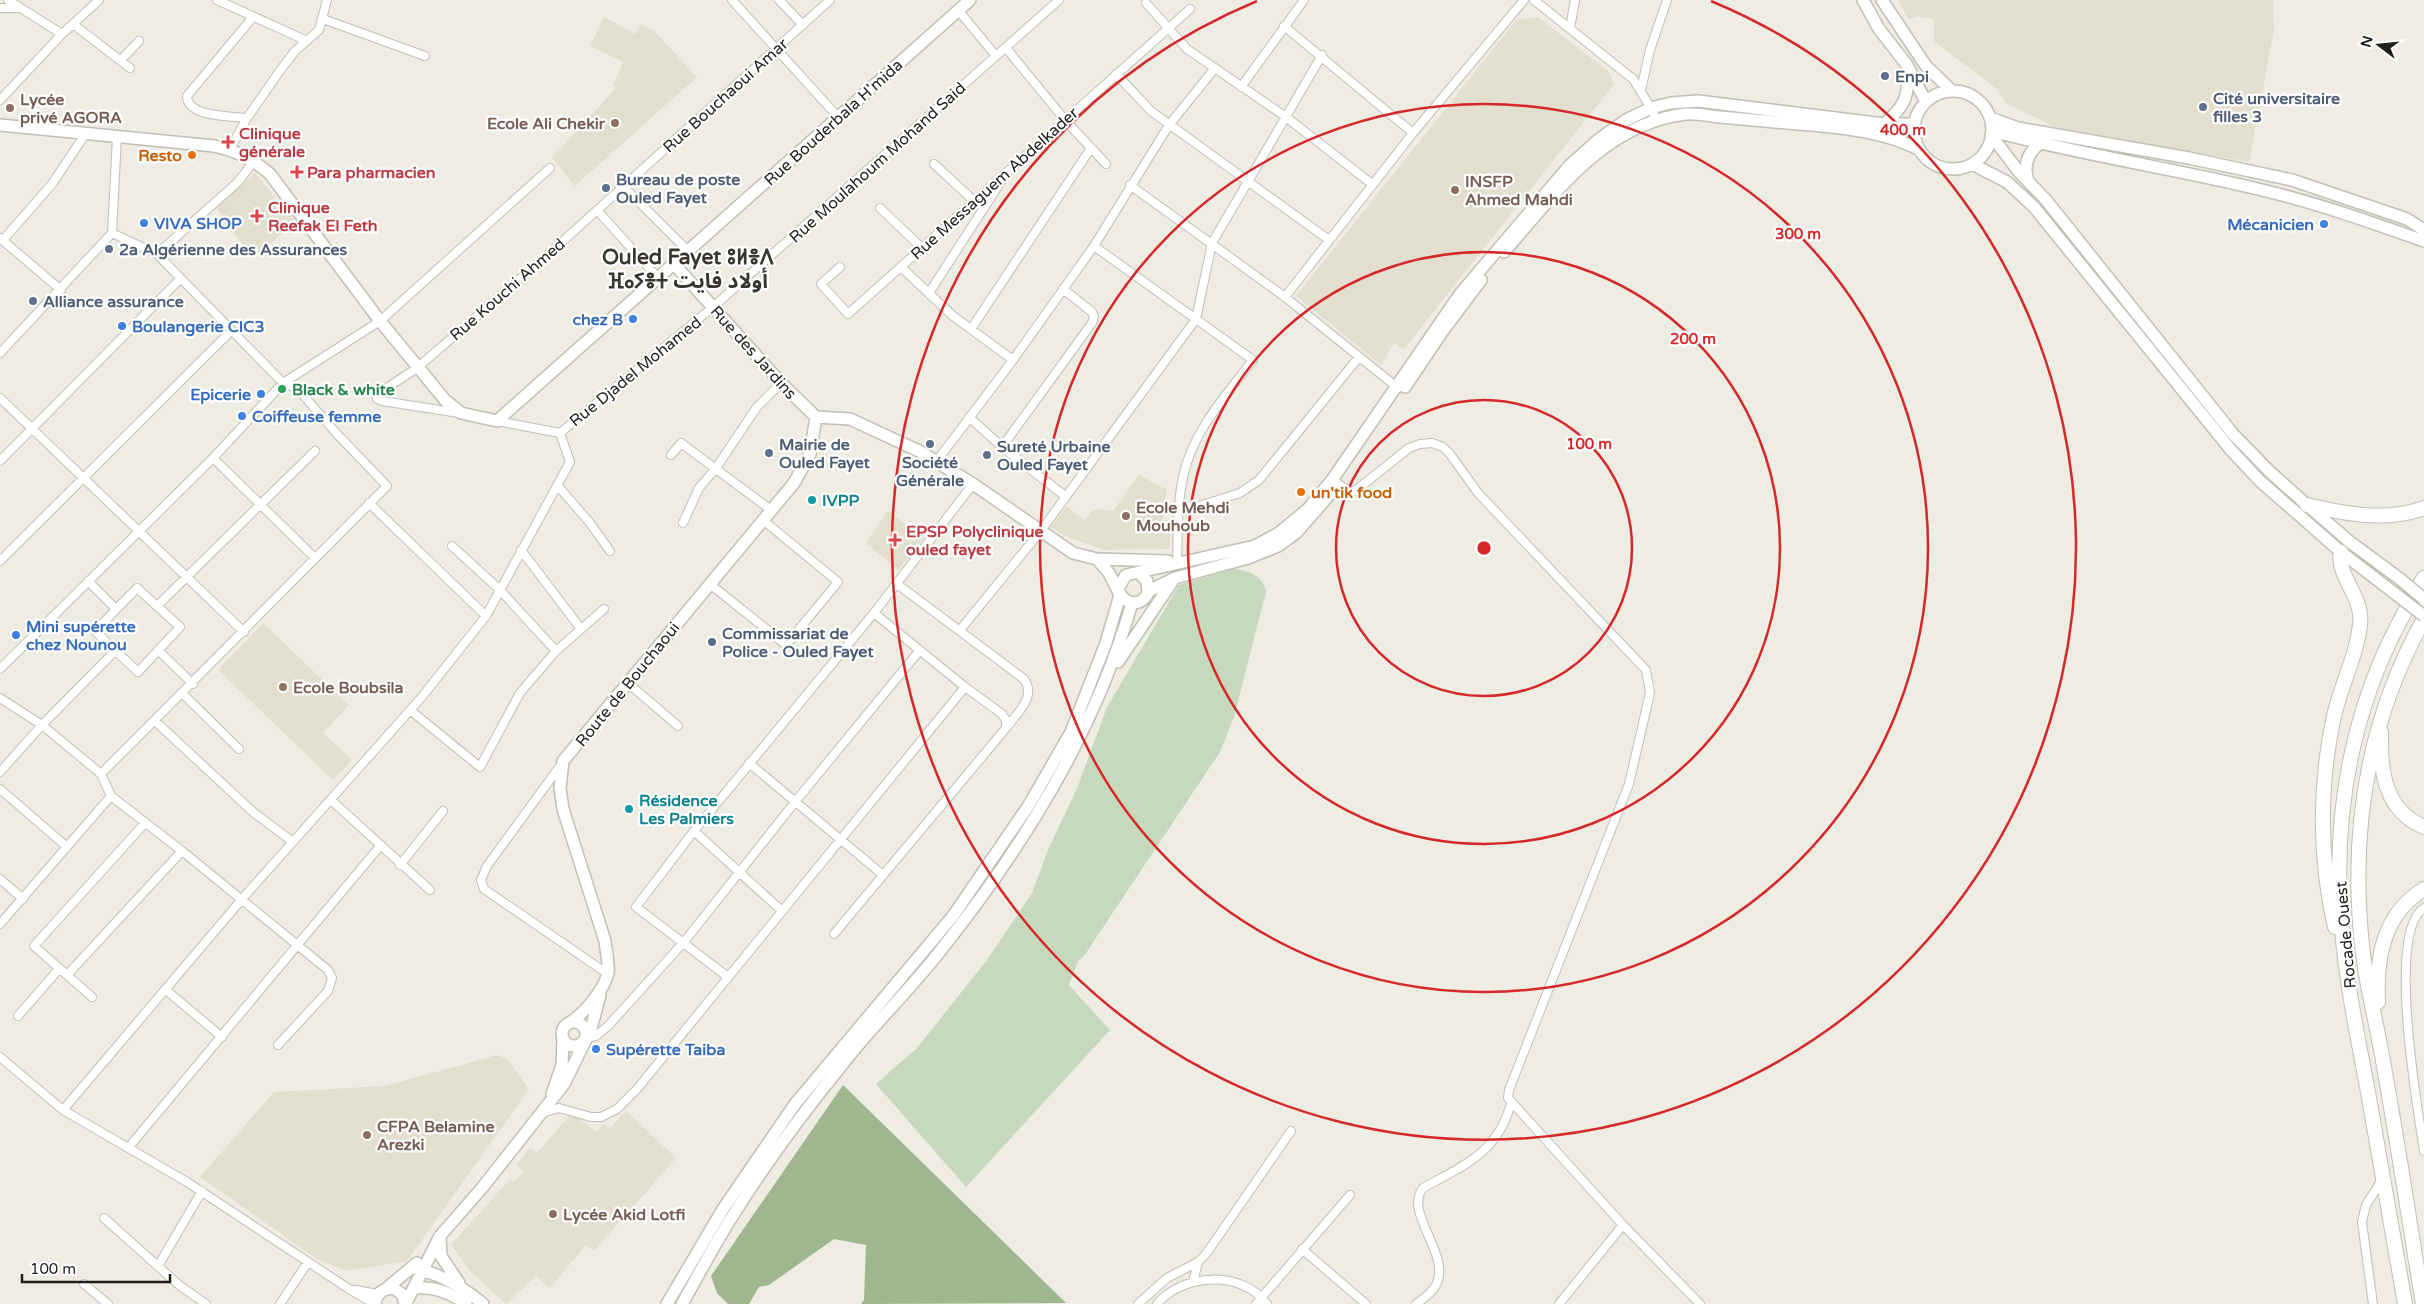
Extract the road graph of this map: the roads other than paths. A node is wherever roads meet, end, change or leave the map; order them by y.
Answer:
1 (8, 0) edge
2 (99, 0) edge
3 (217, 0) edge
4 (327, 0) edge
5 (732, 0) edge
6 (779, 0) edge
7 (830, 0) edge
8 (970, 0) edge
9 (1059, 0) edge
10 (1304, 0) edge
11 (1524, 0) edge
12 (1534, 0) edge
13 (1575, 0) edge
14 (1667, 0) edge
15 (1863, 0) edge
16 (1882, 0) edge
17 (1146, 3) dead end
18 (0, 8) edge
19 (18, 8) junction
20 (1190, 9) dead end
21 (958, 10) junction
22 (253, 17) junction
23 (324, 19) junction
24 (73, 24) junction
25 (803, 25) junction
26 (1284, 26) junction
27 (1168, 28) junction
28 (1570, 28) junction
29 (62, 34) junction
30 (305, 40) junction
31 (139, 41) dead end
32 (777, 48) junction
33 (1006, 48) junction
34 (1322, 55) junction
35 (425, 56) dead end
36 (996, 56) junction
37 (121, 60) junction
38 (1907, 65) junction
39 (130, 68) dead end
40 (1214, 68) junction
41 (1116, 74) junction
42 (1241, 87) junction
43 (1641, 90) junction
44 (1952, 91) junction
45 (0, 100) edge
46 (1926, 102) junction
47 (1652, 108) junction
48 (1286, 116) junction
49 (838, 117) junction
50 (247, 118) junction
51 (1990, 118) junction
52 (1656, 119) junction
53 (1066, 120) junction
54 (1884, 124) junction
55 (1915, 124) junction
56 (1169, 125) junction
57 (2, 127) edge
58 (86, 133) junction
59 (1413, 133) junction
60 (1991, 133) junction
61 (117, 137) junction
62 (2039, 144) junction
63 (1091, 148) junction
64 (230, 149) junction
65 (1920, 150) junction
66 (254, 161) junction
67 (934, 164) dead end
68 (1106, 164) dead end
69 (1972, 164) junction
70 (550, 168) dead end
71 (1007, 172) junction
72 (2028, 181) junction
73 (1250, 182) junction
74 (1372, 184) junction
75 (1130, 185) junction
76 (623, 186) junction
77 (974, 201) junction
78 (880, 208) dead end
79 (596, 210) junction
80 (2424, 230) edge
81 (112, 232) junction
82 (1, 239) edge
83 (1329, 240) junction
84 (2424, 241) edge
85 (1212, 243) junction
86 (1094, 246) junction
87 (922, 248) junction
88 (688, 251) junction
89 (157, 254) junction
90 (674, 264) junction
91 (840, 267) dead end
92 (901, 267) junction
93 (656, 278) junction
94 (180, 279) junction
95 (1063, 289) junction
96 (61, 290) junction
97 (929, 293) junction
98 (1285, 297) junction
99 (713, 307) junction
100 (1196, 319) junction
101 (380, 321) junction
102 (971, 329) junction
103 (231, 331) junction
104 (0, 353) edge
105 (1360, 357) junction
106 (1013, 360) junction
107 (417, 368) junction
108 (283, 383) junction
109 (781, 383) junction
110 (1399, 389) junction
111 (0, 398) edge
112 (461, 413) junction
113 (816, 417) junction
114 (969, 417) junction
115 (497, 420) junction
116 (31, 428) junction
117 (560, 433) junction
118 (1002, 447) junction
119 (315, 451) dead end
120 (670, 455) dead end
121 (213, 458) junction
122 (0, 461) edge
123 (936, 462) junction
124 (716, 468) junction
125 (83, 479) junction
126 (1335, 482) junction
127 (973, 484) junction
128 (558, 486) junction
129 (1065, 496) junction
130 (369, 503) junction
131 (259, 504) junction
132 (2307, 505) junction
133 (2424, 508) edge
134 (771, 510) junction
135 (1180, 512) junction
136 (763, 520) junction
137 (683, 524) dead end
138 (137, 531) junction
139 (1040, 532) junction
140 (452, 546) dead end
141 (2346, 547) junction
142 (521, 550) junction
143 (610, 551) dead end
144 (315, 558) junction
145 (1200, 558) junction
146 (1097, 559) junction
147 (1176, 560) junction
148 (0, 561) edge
149 (1138, 573) junction
150 (185, 577) junction
151 (1175, 578) junction
152 (2424, 578) edge
153 (88, 581) junction
154 (710, 584) junction
155 (897, 584) junction
156 (500, 590) junction
157 (1149, 591) junction
158 (1120, 594) junction
159 (2424, 599) edge
160 (1132, 603) junction
161 (157, 606) junction
162 (116, 609) junction
163 (604, 609) dead end
164 (874, 613) junction
165 (486, 616) junction
166 (2424, 618) edge
167 (581, 629) junction
168 (960, 630) junction
169 (244, 632) junction
170 (115, 650) junction
171 (158, 650) junction
172 (920, 650) junction
173 (556, 651) junction
174 (0, 668) edge
175 (193, 684) junction
176 (628, 684) junction
177 (965, 687) junction
178 (183, 694) junction
179 (1101, 694) junction
180 (0, 698) edge
181 (410, 710) junction
182 (2382, 712) junction
183 (156, 721) junction
184 (42, 725) junction
185 (678, 726) dead end
186 (1006, 728) junction
187 (239, 749) dead end
188 (564, 761) junction
189 (749, 764) junction
190 (0, 772) edge
191 (101, 774) junction
192 (0, 789) edge
193 (111, 796) junction
194 (330, 800) junction
195 (795, 802) junction
196 (443, 811) dead end
197 (145, 823) junction
198 (2424, 827) edge
199 (694, 831) junction
200 (840, 840) junction
201 (293, 842) junction
202 (380, 846) junction
203 (67, 847) junction
204 (182, 851) junction
205 (400, 865) junction
206 (739, 872) junction
207 (883, 875) junction
208 (0, 879) edge
209 (2424, 889) edge
210 (430, 890) dead end
211 (23, 899) junction
212 (242, 899) junction
213 (2424, 908) edge
214 (782, 911) junction
215 (0, 924) edge
216 (834, 934) dead end
217 (684, 942) junction
218 (298, 944) junction
219 (59, 969) junction
220 (67, 975) junction
221 (728, 977) junction
222 (605, 979) junction
223 (2348, 985) junction
224 (166, 990) junction
225 (92, 997) dead end
226 (18, 1016) dead end
227 (569, 1023) junction
228 (222, 1037) junction
229 (585, 1038) junction
230 (564, 1040) junction
231 (278, 1045) dead end
232 (0, 1057) edge
233 (2384, 1068) junction
234 (1511, 1103) junction
235 (63, 1110) junction
236 (542, 1113) junction
237 (1291, 1131) dead end
238 (129, 1147) junction
239 (2424, 1152) edge
240 (2383, 1179) junction
241 (202, 1191) junction
242 (1350, 1195) dead end
243 (104, 1218) dead end
244 (1623, 1225) junction
245 (440, 1236) junction
246 (1302, 1249) junction
247 (308, 1262) junction
248 (1198, 1262) junction
249 (158, 1266) junction
250 (417, 1269) junction
251 (1193, 1282) junction
252 (84, 1284) dead end
253 (462, 1287) junction
254 (414, 1288) junction
255 (380, 1295) edge
256 (1262, 1297) junction
257 (108, 1304) edge
258 (206, 1304) edge
259 (280, 1304) edge
260 (406, 1304) edge
261 (466, 1304) edge
262 (483, 1304) edge
263 (668, 1304) edge
264 (682, 1304) edge
265 (1138, 1304) edge
266 (1157, 1304) edge
267 (1256, 1304) edge
268 (1267, 1304) edge
269 (1366, 1304) edge
270 (1416, 1304) edge
271 (1559, 1304) edge
272 (1700, 1304) edge
273 (2373, 1304) edge
274 (2405, 1304) edge
275 (2423, 1304) edge

1 - 19 street
2 - 24 street
3 - 22 street
4 - 23 street
5 - 32 street
6 - 25 street
7 - 25 street, Rue Bouchaoui Amar
8 - 21 main road, Rue Bouderbala H'mida
9 - 33 street, Rue Moulahoum Mohand Said
10 - 26 street
11 - 59 street
12 - 28 street
13 - 28 street
14 - 43 street
15 - 38 main road
16 - 44 main road
17 - 27 street
18 - 19 street
19 - 29 street
20 - 27 street, Rue Messaguem Abdelkader
21 - 36 street
21 - 49 main road, Rue Bouderbala H'mida
22 - 30 street
22 - 50 street
23 - 30 street
23 - 35 street
24 - 29 street
24 - 37 street
25 - 32 street, Rue Bouchaoui Amar
26 - 34 street
26 - 42 street
27 - 40 street
27 - 41 street, Rue Messaguem Abdelkader
28 - 43 street
29 - 45 street
30 - 50 street
31 - 37 street
32 - 49 street
32 - 76 street, Rue Bouchaoui Amar
33 - 36 street, Rue Moulahoum Mohand Said
33 - 53 street
34 - 48 street
34 - 59 street
36 - 99 street, Rue Moulahoum Mohand Said
37 - 39 street
38 - 46 main road
38 - 54 main road
40 - 42 street
40 - 56 street
41 - 53 street, Rue Messaguem Abdelkader
41 - 56 street
42 - 48 street
43 - 47 street
44 - 46 main road
44 - 51 main road
46 - 55 main road
47 - 52 street
47 - 54 main road
47 - 110 main road
48 - 73 street
48 - 74 street
49 - 88 main road, Rue Bouderbala H'mida
50 - 64 street
51 - 60 main road
51 - 80 main road
52 - 65 main road
52 - 110 main road
53 - 63 street
53 - 71 street, Rue Messaguem Abdelkader
54 - 55 main road
55 - 65 main road
56 - 73 street
56 - 75 street
57 - 58 main road
58 - 61 main road
58 - 82 street
59 - 74 street
60 - 62 main road
60 - 69 main road
60 - 72 main road
61 - 64 main road
61 - 81 street
62 - 72 main road
62 - 84 main road
63 - 68 street
63 - 102 street
64 - 66 main road
65 - 69 main road
66 - 89 street
66 - 101 main road
67 - 77 street
69 - 141 main road
70 - 101 street
71 - 77 street, Rue Messaguem Abdelkader
71 - 97 street
72 - 132 main road
73 - 83 street
73 - 85 street
74 - 83 street
75 - 85 street
75 - 86 street
76 - 79 street, Rue Bouchaoui Amar
76 - 88 street
77 - 87 street, Rue Messaguem Abdelkader
78 - 87 street
79 - 93 street
79 - 107 street, Rue Kouchi Ahmed
81 - 89 street
81 - 96 street
82 - 96 street
83 - 98 street
85 - 98 street
85 - 100 street
86 - 95 street
86 - 100 street
87 - 92 street, Rue Messaguem Abdelkader
88 - 90 main road, Rue Bouderbala H'mida
89 - 94 street
90 - 93 main road, Rue Bouderbala H'mida
90 - 99 main road, Rue des Jardins
91 - 92 street, Rue Messaguem Abdelkader
92 - 97 street
93 - 115 main road, Rue Bouderbala H'mida
94 - 103 street
94 - 116 street
95 - 106 street
95 - 118 street
96 - 104 street
97 - 102 street
98 - 105 street
99 - 109 main road, Rue des Jardins
99 - 117 street, Rue Djadel Mohamed
100 - 129 street
100 - 135 street
101 - 107 main road
101 - 108 street
102 - 106 street
103 - 108 street
103 - 125 street
105 - 110 street
105 - 135 street
106 - 114 street
107 - 112 main road
107 - 112 street, Rue Kouchi Ahmed
108 - 121 street
108 - 130 street
109 - 113 main road, Rue des Jardins
109 - 124 street
110 - 126 main road
111 - 116 street
112 - 115 main road
113 - 123 main road
113 - 134 main road, Route de Bouchaoui
114 - 118 street
114 - 123 street
115 - 117 street, Rue Djadel Mohamed
116 - 122 street
116 - 125 street
117 - 128 street
118 - 129 street
119 - 131 street
120 - 124 street
121 - 131 street
121 - 138 street
123 - 127 main road
124 - 134 street
124 - 137 street
125 - 138 street
125 - 148 street
126 - 145 main road
126 - 151 main road
126 - 234 street
127 - 139 main road
127 - 155 street
128 - 142 street
128 - 143 street
129 - 139 street
130 - 144 street
130 - 165 street
131 - 144 street
131 - 150 street
132 - 133 highway
132 - 141 main road
134 - 136 main road, Route de Bouchaoui
135 - 147 street
136 - 154 main road, Route de Bouchaoui
136 - 154 street
138 - 150 street
138 - 153 street
139 - 146 main road
139 - 168 street
140 - 156 street
141 - 159 main road, bridge
141 - 166 main road, bridge
141 - 223 highway
142 - 156 street
142 - 167 street
144 - 169 street
145 - 147 main road
145 - 149 main road
146 - 147 main road
146 - 149 main road
146 - 158 main road
149 - 157 main road
149 - 158 main road
150 - 161 street
150 - 169 street
151 - 157 main road
151 - 179 main road
152 - 223 highway, Rocade Ouest
153 - 162 street
153 - 174 street
154 - 176 main road, Route de Bouchaoui
155 - 164 street
155 - 168 street
156 - 165 street
156 - 173 street
157 - 160 main road
158 - 160 main road
158 - 263 main road
160 - 179 main road
161 - 162 street
161 - 171 street
162 - 170 street
163 - 167 street
164 - 172 street
164 - 189 street
165 - 181 street
166 - 182 highway, Rocade Ouest
167 - 173 street
168 - 186 street
169 - 175 street
170 - 171 street
170 - 184 street
171 - 175 street
172 - 177 street
172 - 195 street
173 - 181 street
175 - 178 street
176 - 185 street
176 - 188 main road, Route de Bouchaoui
177 - 186 street
177 - 200 street
178 - 183 street
178 - 187 street
179 - 264 main road
180 - 184 street
181 - 194 street
182 - 198 highway
182 - 233 highway, Rocade Ouest
183 - 191 street
183 - 201 street
184 - 190 street
184 - 191 street
186 - 207 street
188 - 222 main road, Route de Bouchaoui
188 - 222 street
189 - 195 street
189 - 199 street
191 - 193 street
192 - 203 street
193 - 197 street
193 - 203 street
194 - 201 street
194 - 202 street
195 - 200 street
195 - 206 street
196 - 205 street
197 - 204 street
197 - 219 street
199 - 206 street
199 - 217 street
200 - 207 street
200 - 214 street
201 - 212 street
202 - 205 street
202 - 218 street
203 - 211 street
204 - 212 street
204 - 220 street
205 - 210 street
206 - 214 street
206 - 217 street
207 - 216 street
208 - 211 street
209 - 233 highway
211 - 215 street
212 - 218 street
212 - 224 street
213 - 239 street
214 - 221 street
217 - 221 street
217 - 229 street
218 - 228 street
218 - 231 street
219 - 220 street
219 - 226 street
220 - 225 street
221 - 236 street
222 - 227 main road
222 - 229 main road
223 - 240 highway, Rocade Ouest
224 - 228 street
224 - 235 street
227 - 229 main road
227 - 230 main road
228 - 238 street
229 - 230 main road
229 - 236 main road
230 - 236 main road
232 - 235 street
233 - 275 highway, Rocade Ouest
234 - 244 street
234 - 270 street
235 - 238 street
236 - 245 main road
237 - 248 street
238 - 241 street
240 - 273 street
240 - 274 highway, Rocade Ouest
241 - 247 street
241 - 249 street
242 - 246 street
243 - 249 street
244 - 271 street
244 - 272 street
245 - 250 main road
245 - 253 main road
246 - 256 street
246 - 269 street
247 - 255 street
247 - 259 street
248 - 251 street
248 - 265 street
249 - 258 street
250 - 253 main road
250 - 254 main road
250 - 255 main road
251 - 256 street
251 - 266 street
252 - 257 street
253 - 262 main road
254 - 260 main road
254 - 261 main road
255 - 260 main road
256 - 267 street
256 - 268 street

